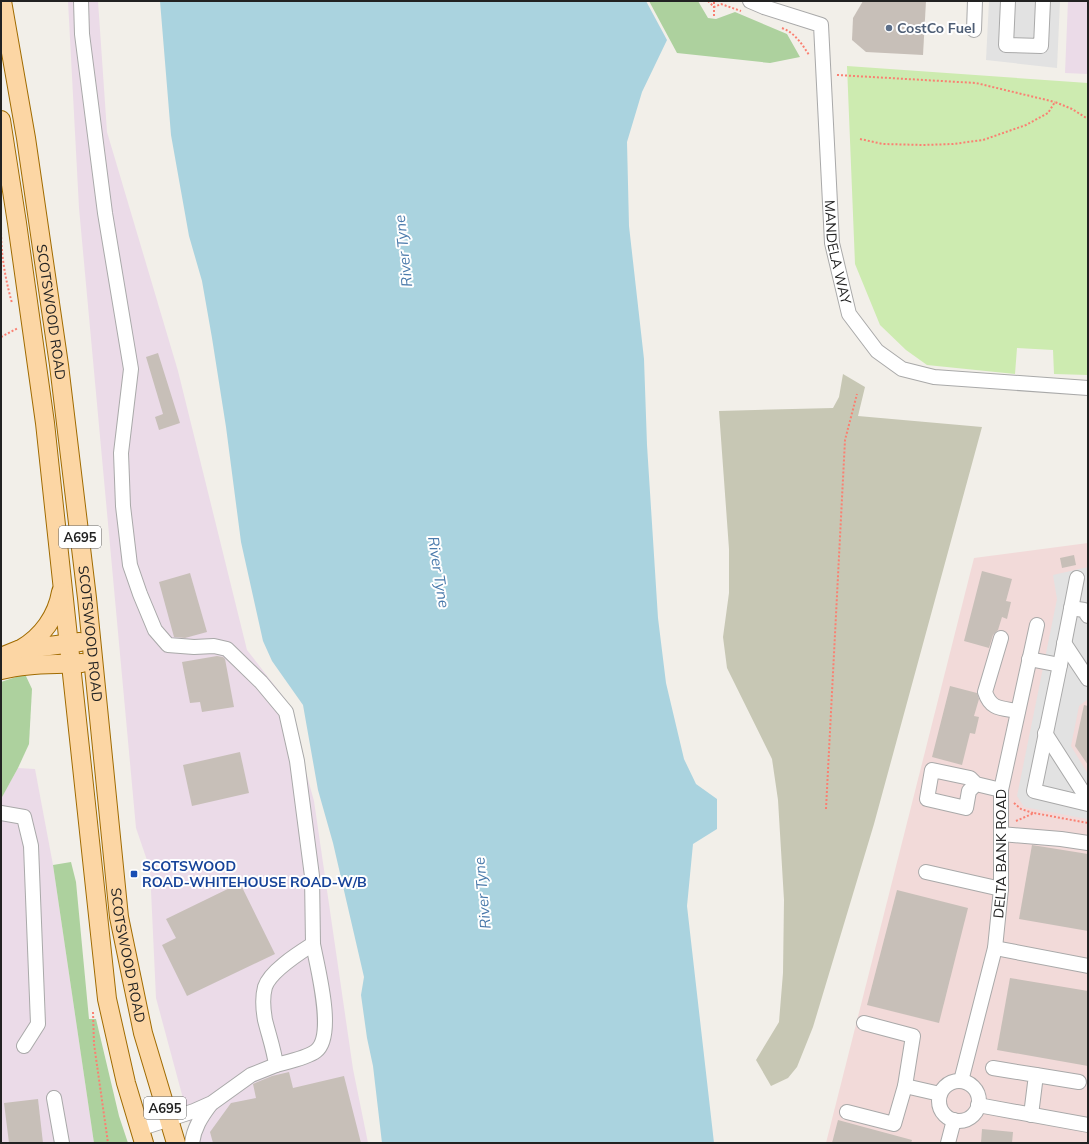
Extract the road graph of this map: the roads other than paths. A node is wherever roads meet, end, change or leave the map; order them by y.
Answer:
1 (2, 1) edge
2 (81, 1) edge
3 (975, 1) edge
4 (1008, 1) edge
5 (1043, 1) edge
6 (747, 7) edge
7 (974, 30) dead end
8 (1, 120) edge
9 (1088, 388) edge
10 (63, 578) junction
11 (1077, 578) dead end
12 (1071, 608) junction
13 (1088, 616) edge
14 (1037, 625) dead end
15 (1001, 638) dead end
16 (91, 641) junction
17 (1064, 642) junction
18 (69, 643) junction
19 (18, 650) junction
20 (1, 657) edge
21 (1029, 660) junction
22 (92, 662) junction
23 (71, 664) junction
24 (1060, 665) junction
25 (1, 670) edge
26 (1088, 679) edge
27 (1018, 710) junction
28 (1045, 733) junction
29 (976, 784) dead end
30 (1000, 790) junction
31 (1088, 800) edge
32 (1088, 804) edge
33 (1, 813) edge
34 (1001, 831) junction
35 (1088, 843) edge
36 (926, 872) dead end
37 (1000, 889) junction
38 (313, 944) junction
39 (995, 948) junction
40 (1088, 966) edge
41 (864, 1024) dead end
42 (24, 1046) dead end
43 (276, 1065) junction
44 (993, 1068) dead end
45 (1036, 1076) junction
46 (961, 1081) junction
47 (1079, 1082) dead end
48 (905, 1086) junction
49 (940, 1094) junction
50 (54, 1098) dead end
51 (212, 1103) junction
52 (978, 1105) junction
53 (847, 1112) dead end
54 (1031, 1115) junction
55 (169, 1120) junction
56 (954, 1120) junction
57 (1088, 1125) edge
58 (142, 1136) edge
59 (62, 1143) edge
60 (176, 1143) edge
61 (192, 1143) edge
62 (948, 1143) edge

1 - 16 main road, SCOTSWOOD ROAD / A695
2 - 38 street
3 - 7 street
4 - 5 street
6 - 9 street, MANDELA WAY
8 - 10 main road, SCOTSWOOD ROAD / A695
10 - 18 main road, SCOTSWOOD ROAD / A695
10 - 19 main road
11 - 12 street
12 - 13 street
12 - 17 street
14 - 21 street, DELTA BANK ROAD
15 - 27 street
16 - 18 main road
16 - 22 main road, SCOTSWOOD ROAD / A695
17 - 24 street
17 - 26 street
18 - 19 main road
18 - 23 main road, SCOTSWOOD ROAD / A695
19 - 20 main road
21 - 24 street
21 - 27 street, DELTA BANK ROAD
22 - 23 main road
22 - 55 main road, SCOTSWOOD ROAD / A695
23 - 25 main road
23 - 58 main road, SCOTSWOOD ROAD / A695
24 - 28 street
27 - 30 street, DELTA BANK ROAD
28 - 31 street
28 - 32 street
29 - 30 street
30 - 34 street, DELTA BANK ROAD
33 - 42 street
34 - 35 street
34 - 37 street, DELTA BANK ROAD
36 - 37 street
37 - 39 street, DELTA BANK ROAD
38 - 43 street
38 - 43 street
39 - 40 street
39 - 46 street, DELTA BANK ROAD
41 - 48 street
43 - 51 street
44 - 45 street
45 - 47 street
45 - 54 street
46 - 49 street
46 - 52 street
48 - 49 street
48 - 53 street
49 - 56 street
50 - 59 street
51 - 55 street
51 - 61 street
52 - 54 street
52 - 56 street
54 - 57 street
55 - 58 street
55 - 60 main road, SCOTSWOOD ROAD / A695
56 - 62 street

